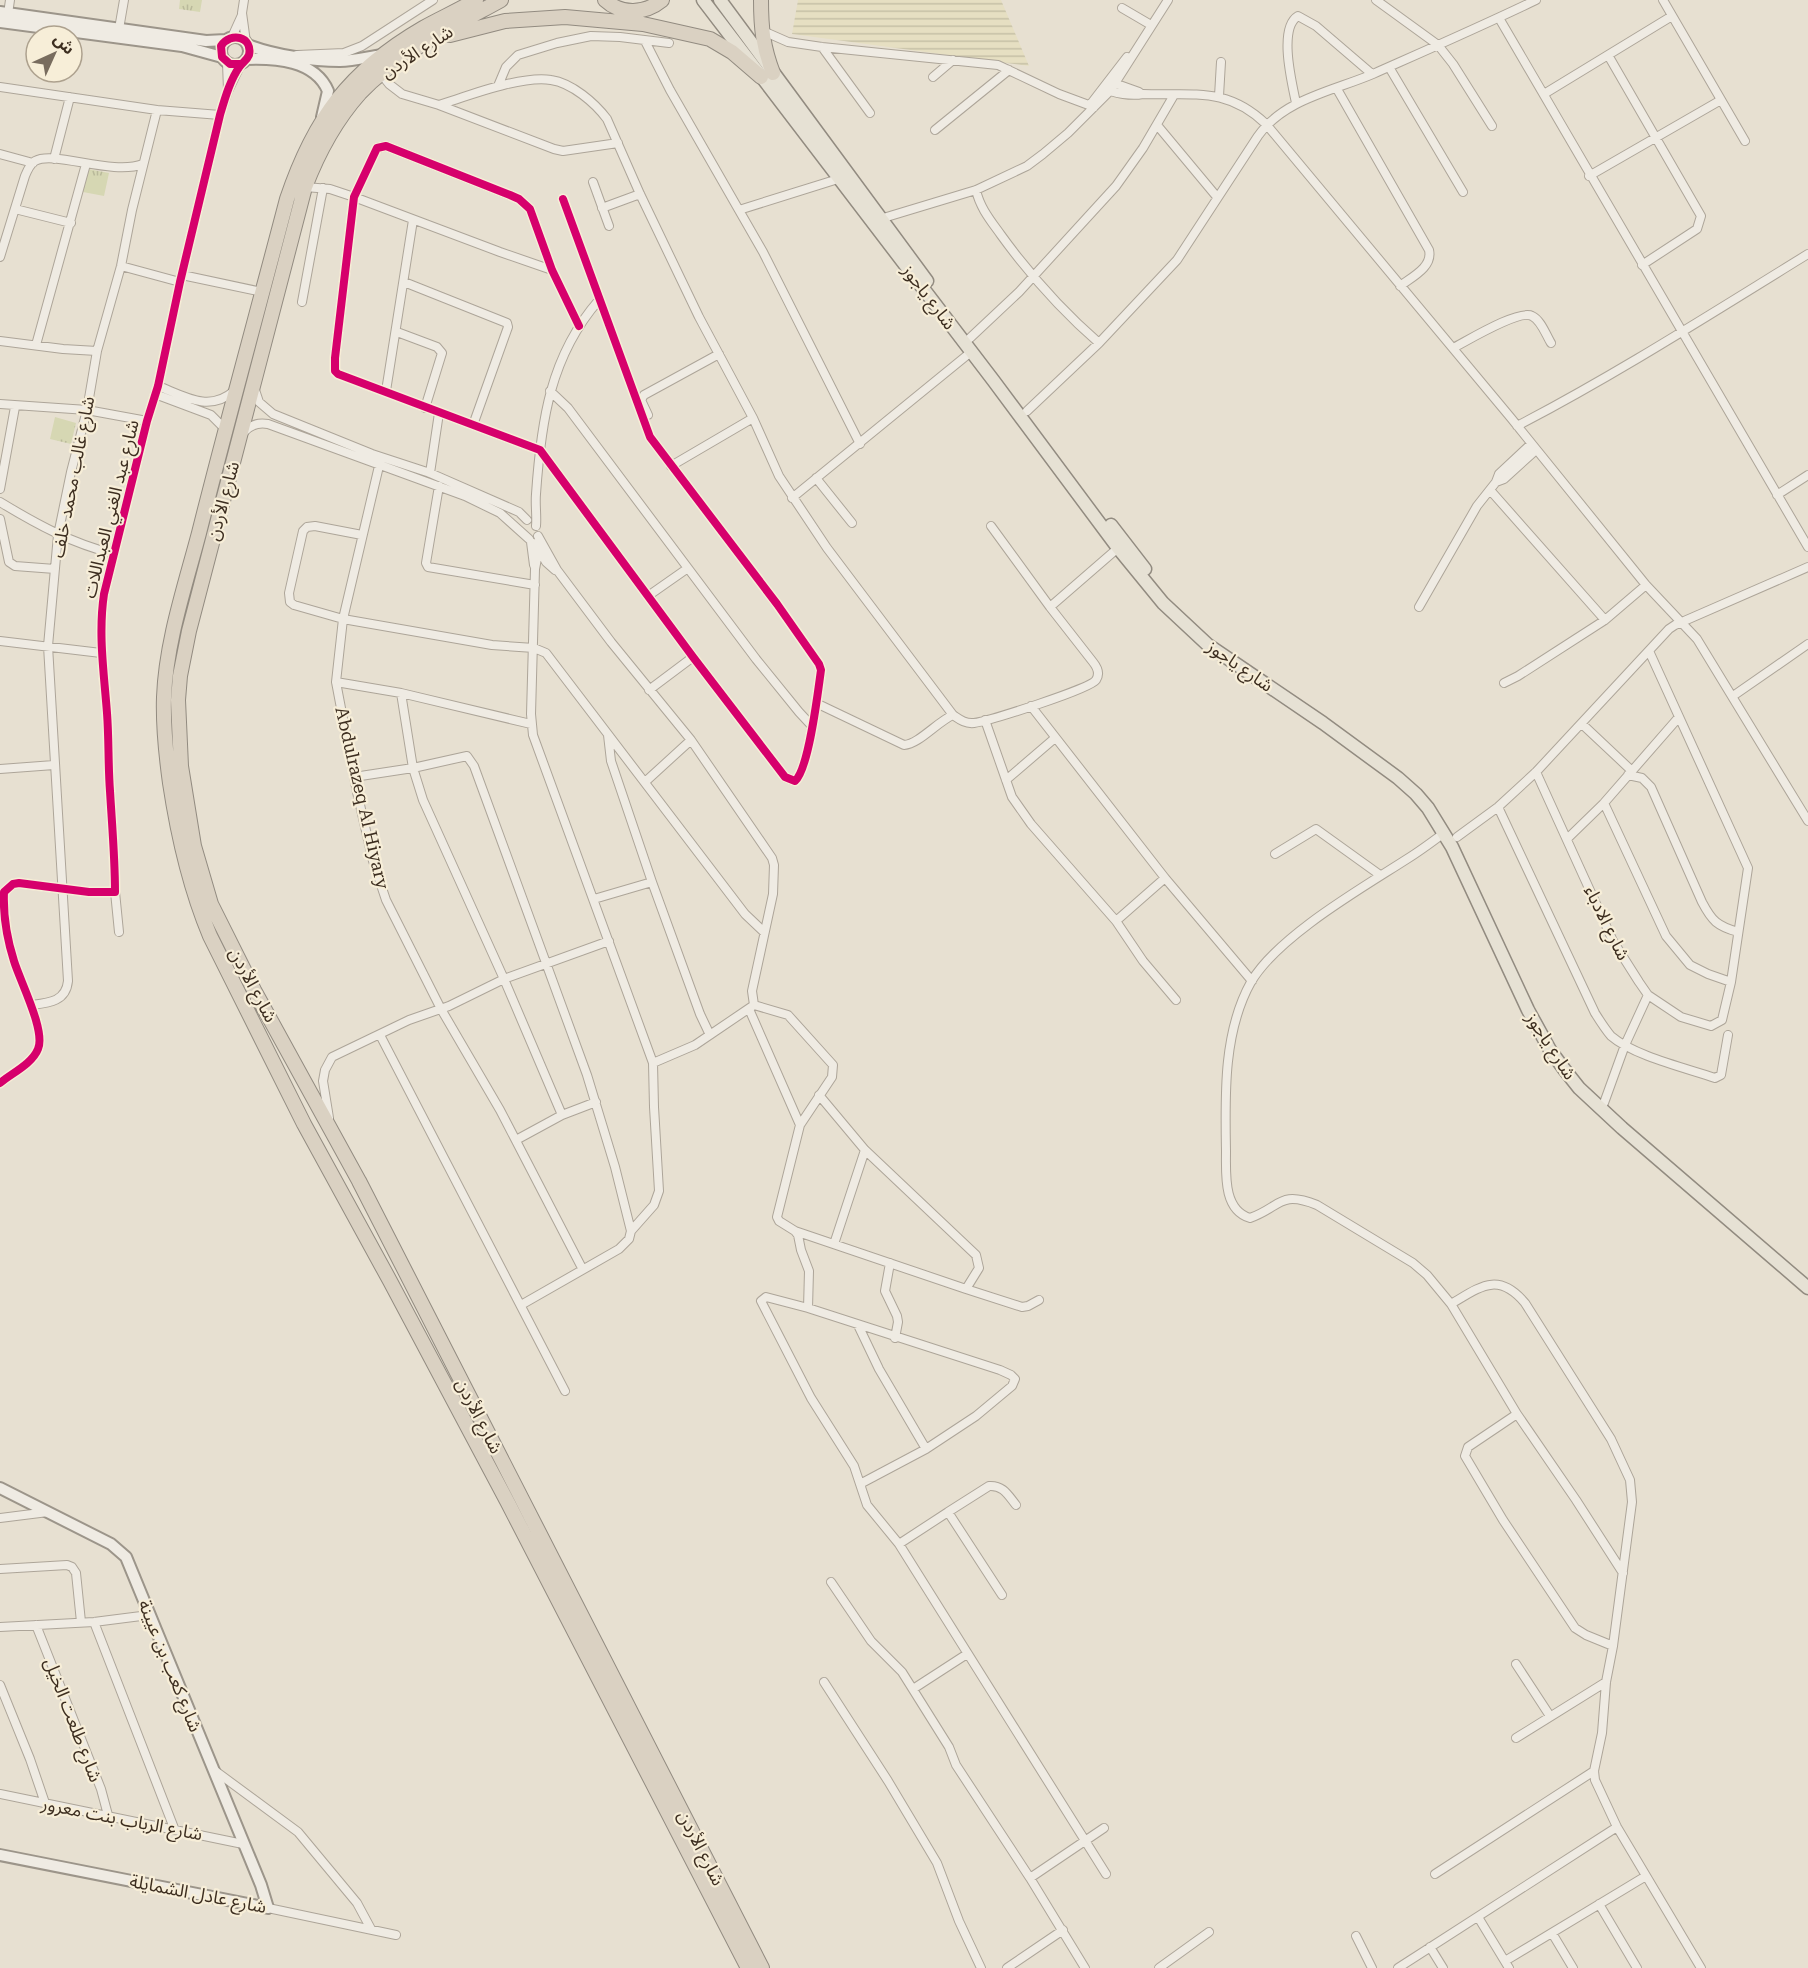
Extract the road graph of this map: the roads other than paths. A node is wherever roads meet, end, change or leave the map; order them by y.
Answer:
1 (10, 0) edge
2 (124, 0) edge
3 (244, 0) edge
4 (433, 0) edge
5 (458, 0) edge
6 (476, 0) edge
7 (501, 0) edge
8 (605, 0) edge
9 (662, 0) edge
10 (703, 0) edge
11 (720, 0) edge
12 (761, 0) edge
13 (1168, 0) edge
14 (1536, 0) edge
15 (1663, 0) edge
16 (1380, 1) edge
17 (1122, 8) dead end
18 (243, 14) junction
19 (3, 16) edge
20 (1672, 16) junction
21 (1499, 18) junction
22 (1151, 25) junction
23 (119, 29) junction
24 (761, 30) junction
25 (426, 35) junction
26 (229, 38) junction
27 (645, 41) junction
28 (247, 43) junction
29 (669, 43) dead end
30 (1438, 45) junction
31 (822, 47) junction
32 (294, 55) junction
33 (385, 55) junction
34 (1608, 55) junction
35 (224, 60) junction
36 (953, 60) junction
37 (244, 62) junction
38 (1221, 62) dead end
39 (1389, 66) junction
40 (1009, 70) junction
41 (381, 74) junction
42 (1372, 74) junction
43 (767, 75) junction
44 (933, 77) dead end
45 (498, 86) junction
46 (1109, 86) junction
47 (0, 87) edge
48 (1337, 88) junction
49 (228, 91) junction
50 (1544, 94) junction
51 (1174, 95) junction
52 (1219, 96) junction
53 (69, 97) junction
54 (1721, 100) junction
55 (1296, 103) junction
56 (439, 105) junction
57 (1090, 109) junction
58 (157, 110) junction
59 (870, 113) dead end
60 (220, 115) junction
61 (320, 123) junction
62 (1266, 124) junction
63 (1157, 125) junction
64 (1492, 126) dead end
65 (935, 130) dead end
66 (1655, 137) junction
67 (1745, 141) dead end
68 (618, 143) junction
69 (0, 153) edge
70 (54, 159) junction
71 (33, 163) junction
72 (86, 164) junction
73 (143, 164) junction
74 (1589, 176) junction
75 (838, 179) junction
76 (592, 182) dead end
77 (305, 188) junction
78 (323, 188) junction
79 (976, 190) junction
80 (1463, 192) dead end
81 (640, 194) junction
82 (354, 197) junction
83 (1217, 197) junction
84 (563, 199) dead end
85 (603, 208) junction
86 (15, 209) junction
87 (739, 210) junction
88 (880, 219) junction
89 (413, 220) junction
90 (70, 223) junction
91 (609, 226) dead end
92 (1808, 254) edge
93 (0, 257) edge
94 (1642, 265) junction
95 (121, 266) junction
96 (552, 270) junction
97 (1032, 276) junction
98 (181, 278) junction
99 (404, 282) junction
100 (1400, 286) junction
101 (262, 292) junction
102 (599, 300) junction
103 (302, 302) dead end
104 (579, 326) junction
105 (397, 332) junction
106 (1683, 332) junction
107 (970, 338) junction
108 (0, 341) edge
109 (1099, 343) junction
110 (1551, 343) dead end
111 (36, 345) junction
112 (1453, 348) junction
113 (97, 351) junction
114 (970, 352) junction
115 (719, 354) junction
116 (253, 385) junction
117 (158, 386) junction
118 (237, 388) junction
119 (386, 391) junction
120 (550, 391) junction
121 (155, 394) junction
122 (0, 405) edge
123 (15, 407) junction
124 (426, 408) junction
125 (265, 409) junction
126 (87, 411) junction
127 (1027, 411) junction
128 (439, 413) junction
129 (648, 415) dead end
130 (753, 417) junction
131 (147, 421) junction
132 (261, 423) junction
133 (473, 425) junction
134 (1517, 426) junction
135 (226, 430) junction
136 (240, 436) junction
137 (860, 444) junction
138 (1534, 447) junction
139 (540, 450) junction
140 (379, 466) junction
141 (671, 466) junction
142 (430, 473) junction
143 (1808, 476) edge
144 (816, 478) junction
145 (439, 486) junction
146 (0, 489) edge
147 (1490, 490) junction
148 (1777, 495) junction
149 (536, 498) junction
150 (792, 498) junction
151 (0, 502) edge
152 (0, 519) edge
153 (527, 520) junction
154 (852, 523) dead end
155 (536, 526) junction
156 (991, 526) dead end
157 (362, 535) junction
158 (58, 536) junction
159 (534, 541) junction
160 (1808, 547) edge
161 (1118, 548) junction
162 (114, 554) junction
163 (1808, 567) edge
164 (688, 568) junction
165 (55, 569) junction
166 (535, 585) junction
167 (1646, 585) junction
168 (648, 596) junction
169 (1419, 607) dead end
170 (1050, 608) junction
171 (344, 619) junction
172 (1605, 620) junction
173 (1681, 622) junction
174 (0, 641) edge
175 (1808, 644) edge
176 (48, 646) junction
177 (534, 648) junction
178 (1650, 651) junction
179 (101, 653) junction
180 (693, 657) junction
181 (336, 682) junction
182 (1504, 682) dead end
183 (649, 690) junction
184 (401, 693) junction
185 (1733, 696) junction
186 (816, 703) junction
187 (1031, 706) junction
188 (953, 715) junction
189 (1679, 717) junction
190 (985, 720) junction
191 (531, 724) junction
192 (1582, 724) junction
193 (813, 726) junction
194 (608, 735) junction
195 (1055, 738) junction
196 (691, 740) junction
197 (54, 765) junction
198 (413, 768) junction
199 (0, 769) edge
200 (1536, 772) junction
201 (1630, 773) junction
202 (354, 777) junction
203 (1006, 780) junction
204 (645, 782) junction
205 (1604, 802) junction
206 (1498, 807) junction
207 (1808, 821) edge
208 (1451, 835) junction
209 (1568, 838) junction
210 (1275, 854) dead end
211 (1380, 875) junction
212 (1165, 878) junction
213 (652, 882) junction
214 (64, 888) junction
215 (115, 892) junction
216 (594, 899) junction
217 (1116, 921) junction
218 (119, 932) dead end
219 (764, 932) junction
220 (1738, 932) junction
221 (609, 940) junction
222 (546, 962) junction
223 (504, 979) junction
224 (1252, 981) junction
225 (1731, 982) junction
226 (1648, 995) junction
227 (1176, 1000) dead end
228 (31, 1005) junction
229 (752, 1007) junction
230 (441, 1009) junction
231 (279, 1035) junction
232 (380, 1035) junction
233 (710, 1035) junction
234 (1728, 1035) dead end
235 (1625, 1046) junction
236 (653, 1063) junction
237 (0, 1083) edge
238 (819, 1095) junction
239 (596, 1101) junction
240 (1604, 1104) junction
241 (562, 1115) junction
242 (304, 1124) junction
243 (800, 1125) junction
244 (332, 1130) junction
245 (516, 1140) junction
246 (865, 1150) junction
247 (359, 1181) junction
248 (631, 1231) junction
249 (795, 1231) junction
250 (834, 1244) junction
251 (891, 1263) junction
252 (582, 1268) junction
253 (1808, 1279) edge
254 (390, 1281) junction
255 (1808, 1288) edge
256 (966, 1289) junction
257 (1039, 1300) dead end
258 (1451, 1304) junction
259 (521, 1305) junction
260 (808, 1308) junction
261 (858, 1325) junction
262 (895, 1338) junction
263 (565, 1391) dead end
264 (1516, 1414) junction
265 (926, 1449) junction
266 (860, 1484) junction
267 (0, 1488) edge
268 (1016, 1505) dead end
269 (48, 1512) junction
270 (948, 1512) junction
271 (0, 1518) edge
272 (899, 1544) junction
273 (0, 1569) edge
274 (1623, 1573) junction
275 (831, 1582) dead end
276 (1002, 1595) dead end
277 (149, 1615) junction
278 (94, 1622) junction
279 (81, 1623) junction
280 (36, 1625) junction
281 (0, 1627) edge
282 (1613, 1646) junction
283 (967, 1654) junction
284 (1516, 1664) dead end
285 (824, 1682) dead end
286 (1606, 1682) junction
287 (0, 1685) edge
288 (913, 1689) junction
289 (1550, 1716) junction
290 (1516, 1738) dead end
291 (212, 1768) junction
292 (1594, 1771) junction
293 (0, 1794) edge
294 (45, 1803) junction
295 (108, 1815) junction
296 (1617, 1827) junction
297 (174, 1828) junction
298 (1104, 1828) dead end
299 (1086, 1841) junction
300 (243, 1844) junction
301 (0, 1855) edge
302 (1106, 1874) dead end
303 (1435, 1874) dead end
304 (1646, 1876) junction
305 (1030, 1878) junction
306 (1599, 1904) junction
307 (268, 1908) junction
308 (1478, 1917) junction
309 (371, 1929) junction
310 (1063, 1930) junction
311 (1209, 1932) dead end
312 (1552, 1933) junction
313 (396, 1935) dead end
314 (1356, 1936) dead end
315 (1430, 1947) junction
316 (1507, 1965) edge
317 (748, 1968) edge
318 (762, 1968) edge
319 (981, 1968) edge
320 (1008, 1968) edge
321 (1085, 1968) edge
322 (1160, 1968) edge
323 (1372, 1968) edge
324 (1398, 1968) edge
325 (1443, 1968) edge
326 (1573, 1968) edge
327 (1637, 1968) edge
328 (1701, 1968) edge

1 - 19 street
2 - 23 street
3 - 18 street
4 - 32 street
5 - 25 highway
6 - 25 highway, شارع الأردن
7 - 25 highway, شارع الأردن
8 - 9 highway
10 - 43 main road, شارع ياجوز
11 - 43 main road, شارع ياجوز
12 - 24 highway
13 - 22 street
14 - 21 street
15 - 20 street
16 - 30 street
17 - 22 street
18 - 26 street
18 - 28 street
19 - 23 street
19 - 35 street
20 - 34 street
20 - 54 street
21 - 30 street
21 - 50 street
22 - 46 street
23 - 26 street
24 - 31 street
24 - 43 highway
25 - 33 highway, شارع الأردن
25 - 41 highway, شارع الأردن
25 - 43 highway
26 - 28 street
26 - 35 street
27 - 29 street
27 - 45 street
27 - 87 street
28 - 32 street
28 - 37 street
30 - 39 street
30 - 64 street
31 - 36 street
31 - 59 street
32 - 33 street
33 - 61 highway, شارع الأردن
34 - 50 street
34 - 66 street
35 - 37 street
35 - 49 street, شارع عبد الغني العبداللات
36 - 40 street
36 - 44 street
37 - 49 street, شارع عبد الغني العبداللات
37 - 61 street
38 - 52 street
39 - 42 street
39 - 80 street
40 - 57 street
40 - 65 street
41 - 56 street
41 - 77 highway, شارع الأردن
42 - 48 street
42 - 55 street
43 - 75 main road, شارع ياجوز
43 - 88 main road, شارع ياجوز
45 - 56 street
45 - 68 street
46 - 51 street
46 - 57 street
47 - 53 street
48 - 55 street
48 - 100 street
49 - 60 street, شارع عبد الغني العبداللات
50 - 74 street
51 - 52 street
51 - 63 street
52 - 62 street
53 - 58 street
53 - 70 street
54 - 66 street
54 - 67 street
55 - 62 street
56 - 68 street
57 - 79 street
58 - 60 street
58 - 73 street, شارع غالب محمد خلف
60 - 98 street, شارع عبد الغني العبداللات
61 - 101 highway, شارع الأردن
62 - 83 street
62 - 100 street
63 - 83 street
63 - 97 street
66 - 74 street
66 - 94 street
68 - 81 street
69 - 71 street
70 - 71 street
70 - 72 street
71 - 86 street
72 - 73 street
72 - 90 street
73 - 95 street, شارع غالب محمد خلف
74 - 94 street
75 - 87 street
75 - 114 main road, شارع ياجوز
76 - 85 street
77 - 78 street
77 - 116 highway, شارع الأردن
78 - 82 street
78 - 103 street
79 - 88 street
79 - 97 street
81 - 85 street
81 - 115 street
82 - 89 street
82 - 96 street
82 - 119 street
83 - 109 street
84 - 102 street
85 - 91 street
86 - 90 street
86 - 93 street
87 - 137 street
88 - 107 main road, شارع ياجوز
89 - 96 street
89 - 99 street
90 - 111 street
92 - 106 street
94 - 106 street
95 - 98 street
95 - 113 street, شارع غالب محمد خلف
96 - 104 street
97 - 107 street
97 - 109 street
98 - 101 street
98 - 117 street, شارع عبد الغني العبداللات
99 - 105 street
99 - 133 street
100 - 112 street
101 - 118 highway, شارع الأردن
102 - 104 street
102 - 141 street
104 - 120 street
105 - 119 street
105 - 124 street
106 - 134 street
106 - 148 street
107 - 127 main road, شارع ياجوز
108 - 111 street
109 - 127 street
110 - 112 street
111 - 113 street
112 - 134 street
113 - 126 street, شارع غالب محمد خلف
114 - 137 street
114 - 161 main road, شارع ياجوز
115 - 129 street
115 - 130 street
116 - 125 street
116 - 136 highway, شارع الأردن
117 - 118 street
117 - 121 street, شارع عبد الغني العبداللات
118 - 135 highway, شارع الأردن
119 - 124 street
120 - 139 street
120 - 164 street
121 - 131 street, شارع عبد الغني العبداللات
121 - 135 street
122 - 123 street
123 - 126 street
123 - 146 street
124 - 128 street
125 - 132 street
125 - 142 street
126 - 131 street
126 - 158 street, شارع غالب محمد خلف
127 - 208 main road, شارع ياجوز
128 - 133 street
128 - 142 street
130 - 141 street
130 - 150 street
131 - 162 street, شارع عبد الغني العبداللات
132 - 136 street
132 - 140 street
133 - 139 street
134 - 138 street
135 - 242 highway, شارع الأردن
136 - 231 highway, شارع الأردن
137 - 144 street
138 - 147 street
138 - 167 street
139 - 149 street
139 - 168 street
140 - 145 street
140 - 157 street, Abdulrazeq Al Hiyary
141 - 186 street
142 - 153 street
143 - 148 street
144 - 150 street
144 - 154 street
145 - 159 street
145 - 166 street
147 - 169 street
147 - 172 street
148 - 160 street
149 - 153 street
149 - 155 street
150 - 188 street
151 - 158 street
152 - 165 street
153 - 155 street
153 - 159 street
155 - 159 street
156 - 170 street
157 - 171 street, Abdulrazeq Al Hiyary
157 - 171 street
158 - 162 street
158 - 165 street, شارع غالب محمد خلف
159 - 166 street
159 - 183 street
161 - 170 street
161 - 208 main road, شارع ياجوز
162 - 179 street, شارع عبد الغني العبداللات
163 - 173 street
164 - 168 street
164 - 193 street
165 - 176 street, شارع غالب محمد خلف
166 - 177 street
167 - 172 street
167 - 173 street
168 - 180 street
170 - 187 street
171 - 177 street
171 - 181 street, Abdulrazeq Al Hiyary
172 - 182 street
173 - 178 street
173 - 185 street
174 - 176 street
175 - 185 street
176 - 179 street
176 - 197 street, شارع غالب محمد خلف
177 - 191 street
177 - 194 street
178 - 189 street
178 - 192 street
179 - 215 street, شارع عبد الغني العبداللات
180 - 183 street
180 - 193 street
181 - 184 street
181 - 202 street, Abdulrazeq Al Hiyary
183 - 196 street
184 - 191 street
184 - 198 street
185 - 207 street
186 - 188 street
186 - 193 street
187 - 190 street
187 - 195 street
188 - 190 street
189 - 201 street
189 - 220 street
190 - 203 street
191 - 216 street
192 - 200 street
192 - 201 street
194 - 204 street
194 - 213 street
195 - 203 street
195 - 212 street
196 - 204 street
196 - 219 street
197 - 199 street
197 - 214 street, شارع غالب محمد خلف
198 - 202 street
198 - 222 street
198 - 223 street
200 - 206 street
200 - 209 street, شارع الادباء
201 - 205 street
201 - 220 street
202 - 230 street, Abdulrazeq Al Hiyary
203 - 217 street
204 - 219 street
205 - 209 street
205 - 225 street
206 - 208 street
206 - 235 street
208 - 211 street
208 - 240 main road, شارع ياجوز
208 - 255 main road, شارع ياجوز
209 - 226 street, شارع الادباء
210 - 211 street
211 - 224 street
212 - 217 street
212 - 224 street
213 - 216 street
213 - 233 street
214 - 215 street
214 - 228 street, شارع غالب محمد خلف
214 - 228 street
215 - 218 street, شارع عبد الغني العبداللات
216 - 221 street
217 - 227 street
219 - 229 street
220 - 225 street
221 - 222 street
221 - 236 street
222 - 223 street
222 - 239 street
223 - 230 street
223 - 241 street
224 - 258 street
225 - 226 street, شارع الادباء
226 - 235 street
228 - 237 street
229 - 233 street
229 - 238 street
229 - 243 street
230 - 232 street
230 - 245 street, Abdulrazeq Al Hiyary
231 - 242 highway
231 - 244 highway, شارع الأردن
232 - 244 street
232 - 259 street
233 - 236 street
234 - 235 street
235 - 240 street
236 - 248 street
238 - 243 street
238 - 246 street
239 - 241 street
239 - 248 street
240 - 253 main road, شارع ياجوز
241 - 245 street
242 - 254 highway, شارع الأردن
243 - 249 street
244 - 247 highway, شارع الأردن
245 - 252 street, Abdulrazeq Al Hiyary
246 - 250 street
246 - 256 street
247 - 254 highway
247 - 318 highway, شارع الأردن
248 - 252 street
249 - 250 street
249 - 260 street
250 - 251 street
251 - 256 street
251 - 262 street
252 - 259 street
254 - 317 highway, شارع الأردن
256 - 257 street
258 - 264 street
258 - 274 street
259 - 263 street
260 - 261 street
260 - 266 street
261 - 262 street
261 - 265 street
262 - 265 street
264 - 274 street
264 - 282 street
265 - 266 street
266 - 272 street
267 - 269 street, شارع كعب بن عيينة
268 - 270 street
269 - 271 street
269 - 277 street, شارع كعب بن عيينة
270 - 272 street
270 - 276 street
272 - 283 street
273 - 279 street
274 - 282 street
275 - 288 street
277 - 278 street
277 - 291 street, شارع كعب بن عيينة
278 - 279 street
278 - 297 street
279 - 280 street
280 - 281 street
280 - 295 street, شارع طلعت الخيل
282 - 286 street
283 - 288 street
283 - 299 street
284 - 289 street
285 - 319 street
286 - 289 street
286 - 292 street
287 - 294 street
288 - 305 street
289 - 290 street
291 - 300 street, شارع كعب بن عيينة
291 - 309 street
292 - 296 street
292 - 303 street
293 - 294 street, شارع الرباب بنت معرور
294 - 295 street, شارع الرباب بنت معرور
295 - 297 street, شارع الرباب بنت معرور
296 - 304 street
296 - 308 street
297 - 300 street, شارع الرباب بنت معرور
298 - 299 street
299 - 302 street
299 - 305 street
300 - 307 street, شارع كعب بن عيينة
301 - 307 street, شارع عادل الشمايلة
304 - 306 street
304 - 328 street
305 - 310 street
306 - 312 street
306 - 327 street
307 - 309 street, شارع عادل الشمايلة
308 - 315 street
308 - 316 street
309 - 313 street, شارع عادل الشمايلة
310 - 320 street
310 - 321 street
311 - 322 street
312 - 316 street
312 - 326 street
314 - 323 street
315 - 324 street
315 - 325 street

